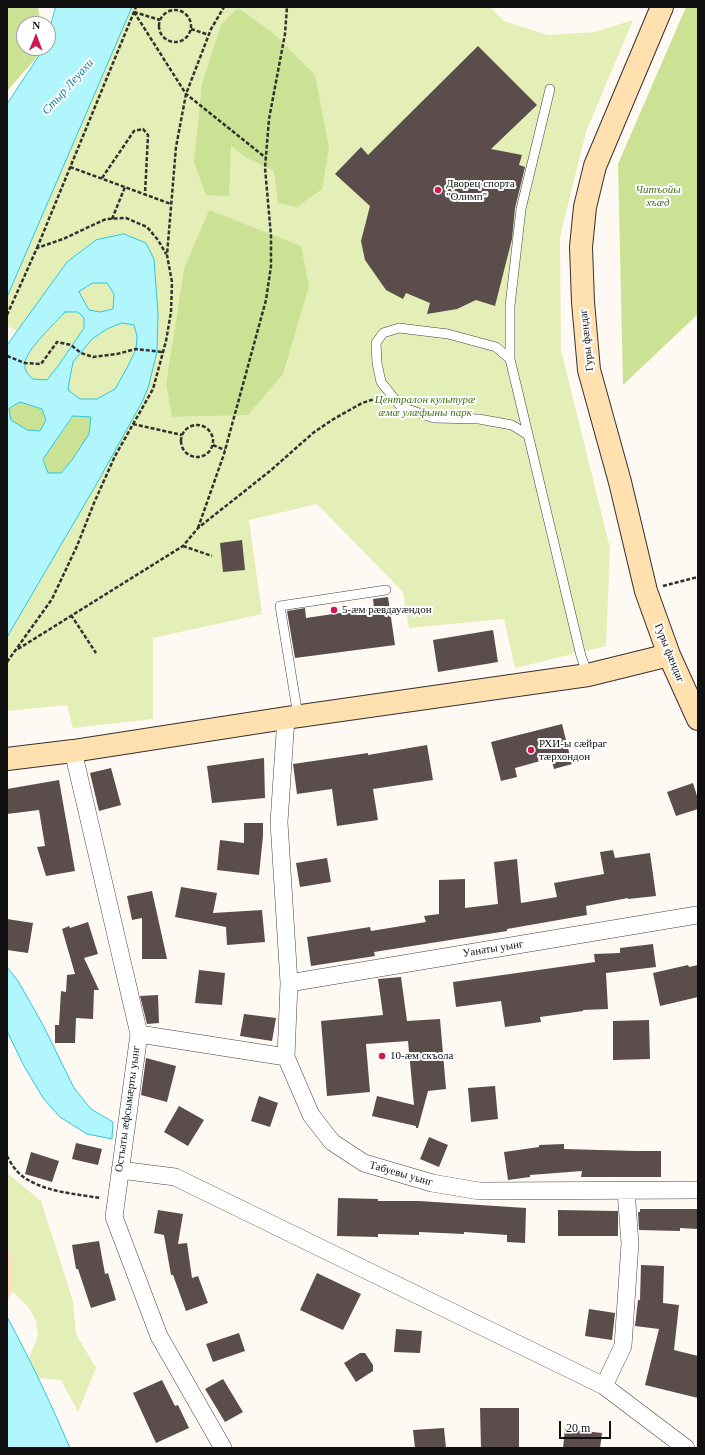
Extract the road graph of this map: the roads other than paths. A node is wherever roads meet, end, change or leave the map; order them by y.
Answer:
1 (662, 7) edge
2 (550, 89) dead end
3 (510, 359) junction
4 (528, 436) junction
5 (386, 590) dead end
6 (668, 655) junction
7 (588, 675) junction
8 (292, 717) junction
9 (698, 719) edge
10 (73, 751) junction
11 (7, 759) edge
12 (697, 915) dead end
13 (289, 983) junction
14 (139, 1034) junction
15 (286, 1057) junction
16 (120, 1170) junction
17 (698, 1190) edge
18 (626, 1191) junction
19 (604, 1386) junction
20 (223, 1448) edge
21 (686, 1448) edge

1 - 6 main road, Гуры фӕндаг
2 - 3 lane
3 - 4 lane
3 - 4 lane
4 - 7 lane
5 - 8 lane
6 - 7 main road
6 - 9 main road, Гуры фӕндаг
7 - 8 main road
8 - 10 main road
8 - 13 street
10 - 11 main road
10 - 14 street, Остъаты æфсымæрты уынг
12 - 13 street, Уанаты уынг
13 - 15 street
14 - 15 street
14 - 16 street, Остъаты æфсымæрты уынг
15 - 18 street, Табуевы уынг
16 - 19 street
16 - 20 street, Остъаты æфсымæрты уынг
17 - 18 street, Табуевы уынг
18 - 19 street
19 - 21 street

